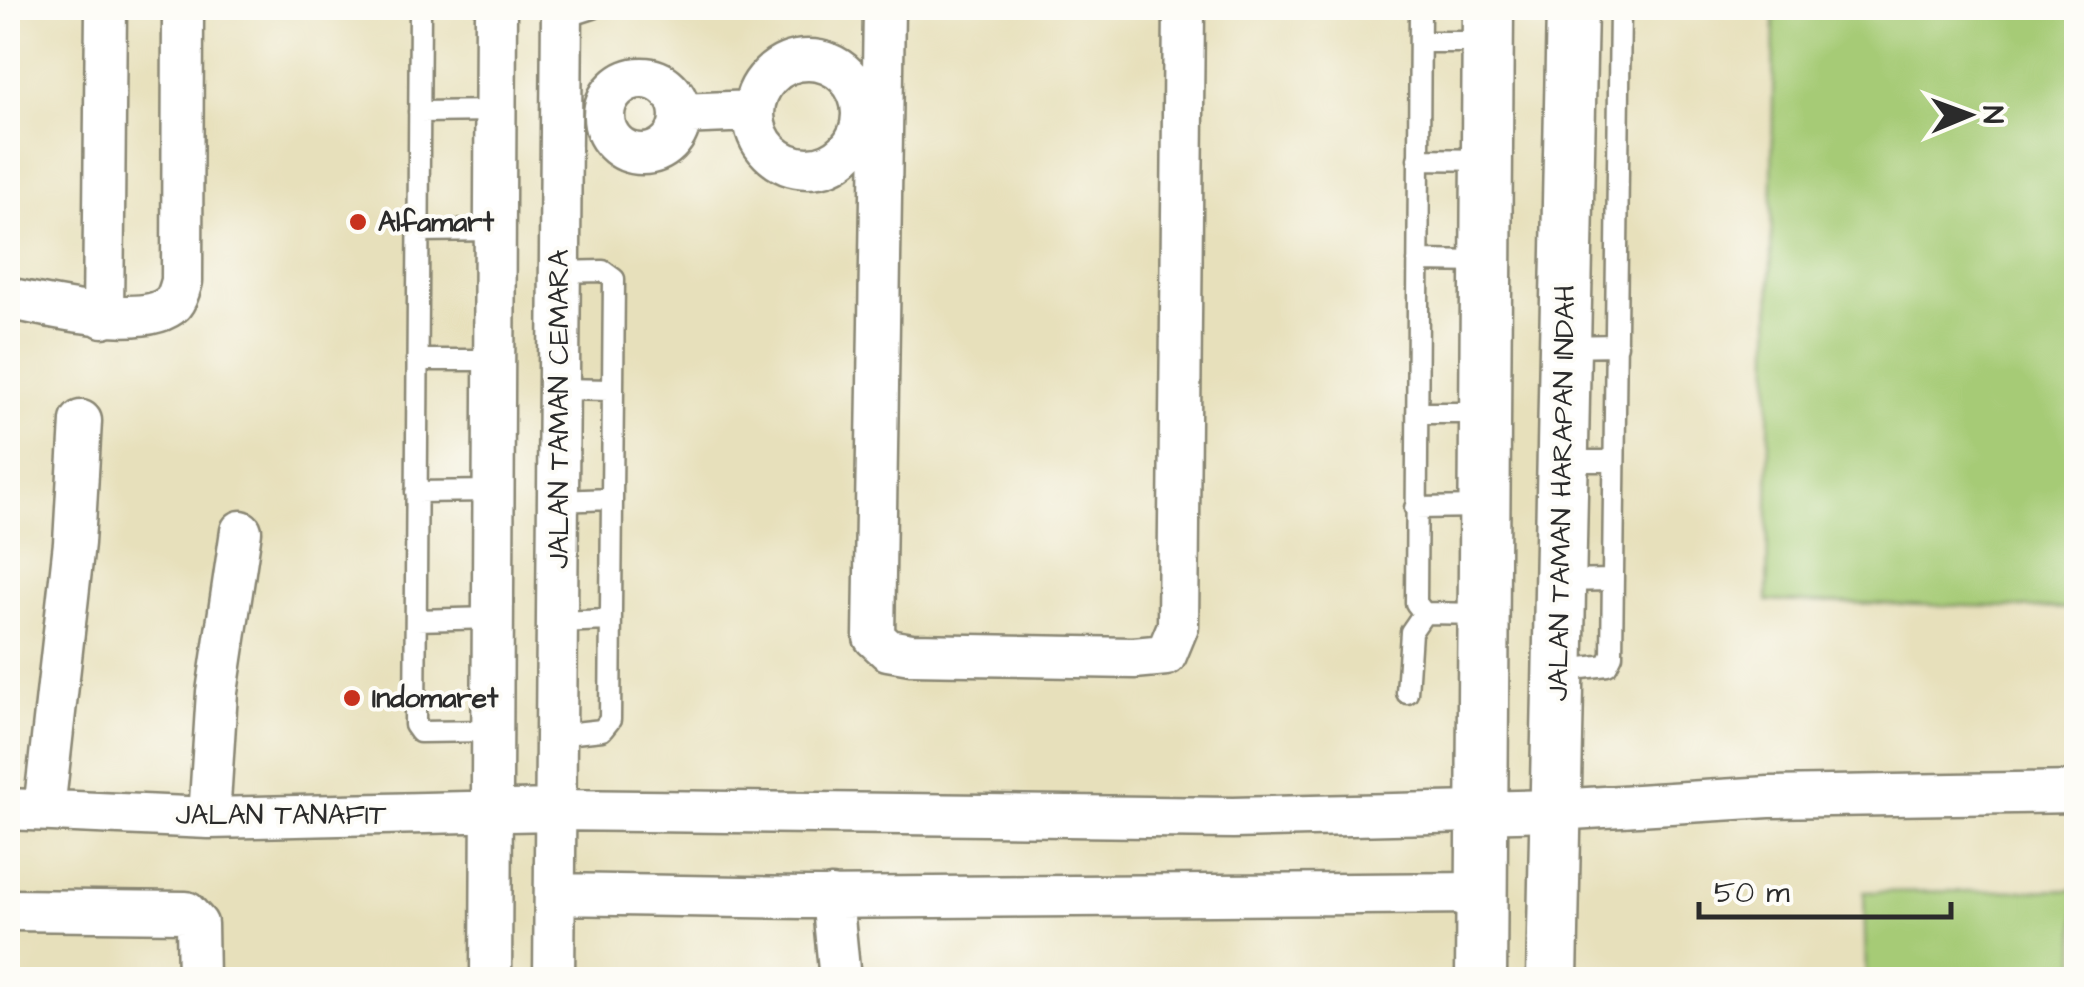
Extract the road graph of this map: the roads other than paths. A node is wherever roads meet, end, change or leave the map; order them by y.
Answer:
1 (106, 8) edge
2 (183, 8) edge
3 (420, 8) edge
4 (496, 8) edge
5 (884, 8) edge
6 (1184, 8) edge
7 (1420, 8) edge
8 (572, 11) edge
9 (1596, 14) edge
10 (1487, 25) edge
11 (1420, 42) junction
12 (496, 111) junction
13 (754, 111) junction
14 (419, 112) junction
15 (874, 112) junction
16 (562, 117) junction
17 (1418, 159) junction
18 (1486, 160) junction
19 (495, 230) junction
20 (418, 232) junction
21 (1418, 261) junction
22 (1486, 262) junction
23 (559, 272) junction
24 (8, 298) edge
25 (103, 317) junction
26 (1617, 345) junction
27 (1564, 346) junction
28 (418, 360) junction
29 (494, 360) junction
30 (559, 389) junction
31 (611, 390) junction
32 (1417, 412) junction
33 (1485, 413) junction
34 (81, 421) dead end
35 (1562, 461) junction
36 (1614, 462) junction
37 (493, 490) junction
38 (416, 492) junction
39 (611, 499) junction
40 (558, 500) junction
41 (1484, 507) junction
42 (1415, 508) junction
43 (241, 531) dead end
44 (1612, 580) junction
45 (1560, 581) junction
46 (1424, 613) junction
47 (1484, 614) junction
48 (493, 618) junction
49 (416, 620) junction
50 (609, 620) junction
51 (558, 622) junction
52 (1558, 671) junction
53 (1407, 693) dead end
54 (492, 747) junction
55 (556, 748) junction
56 (2076, 792) edge
57 (26, 810) edge
58 (555, 810) junction
59 (1555, 810) junction
60 (492, 812) junction
61 (1482, 812) junction
62 (209, 818) junction
63 (1482, 893) junction
64 (555, 894) junction
65 (832, 897) junction
66 (8, 910) edge
67 (198, 980) edge
68 (491, 980) edge
69 (554, 980) edge
70 (840, 980) edge
71 (1481, 980) edge
72 (1552, 980) edge

1 - 25 street
2 - 25 street
3 - 14 lane
4 - 12 street
5 - 15 street
6 - 15 street
7 - 11 lane
8 - 16 street, JALAN TAMAN CEMARA
9 - 26 lane
9 - 27 street, JALAN TAMAN HARAPAN INDAH
10 - 11 lane
10 - 18 street
11 - 17 lane
12 - 14 lane
12 - 19 street
13 - 15 street
13 - 15 street
13 - 16 street
14 - 20 lane
16 - 23 street, JALAN TAMAN CEMARA
17 - 18 lane
17 - 21 lane
18 - 22 street
19 - 20 lane
19 - 29 street
20 - 28 lane
21 - 22 lane
21 - 32 lane
22 - 33 street
23 - 30 street, JALAN TAMAN CEMARA
23 - 31 lane
24 - 25 street
26 - 27 lane
26 - 36 lane
27 - 35 street, JALAN TAMAN HARAPAN INDAH
28 - 29 lane
28 - 38 lane
29 - 37 street
30 - 31 lane
30 - 40 street, JALAN TAMAN CEMARA
31 - 39 lane
32 - 33 lane
32 - 42 lane
33 - 41 street
34 - 57 street
35 - 36 lane
35 - 45 street, JALAN TAMAN HARAPAN INDAH
36 - 44 lane
37 - 38 lane
37 - 48 street
38 - 49 lane
39 - 40 lane
39 - 50 lane
40 - 51 street, JALAN TAMAN CEMARA
41 - 42 lane
41 - 47 street
42 - 46 lane
43 - 62 street
44 - 45 lane
44 - 52 lane
45 - 52 street, JALAN TAMAN HARAPAN INDAH
46 - 47 lane
46 - 53 lane
47 - 61 street
48 - 49 lane
48 - 54 street
49 - 54 lane
50 - 51 lane
50 - 55 lane
51 - 55 street, JALAN TAMAN CEMARA
52 - 59 street, JALAN TAMAN HARAPAN INDAH
54 - 60 street
55 - 58 street, JALAN TAMAN CEMARA
56 - 59 street, JALAN TANAFIT
57 - 62 street, JALAN TANAFIT
58 - 60 street, JALAN TANAFIT
58 - 61 street, JALAN TANAFIT
58 - 64 street, JALAN TAMAN CEMARA
59 - 61 street, JALAN TANAFIT
59 - 72 street, JALAN TAMAN HARAPAN INDAH
60 - 62 street, JALAN TANAFIT
60 - 68 street
61 - 63 street
63 - 65 street
63 - 71 street
64 - 65 street
64 - 69 street, JALAN TAMAN CEMARA
65 - 70 street
66 - 67 street

